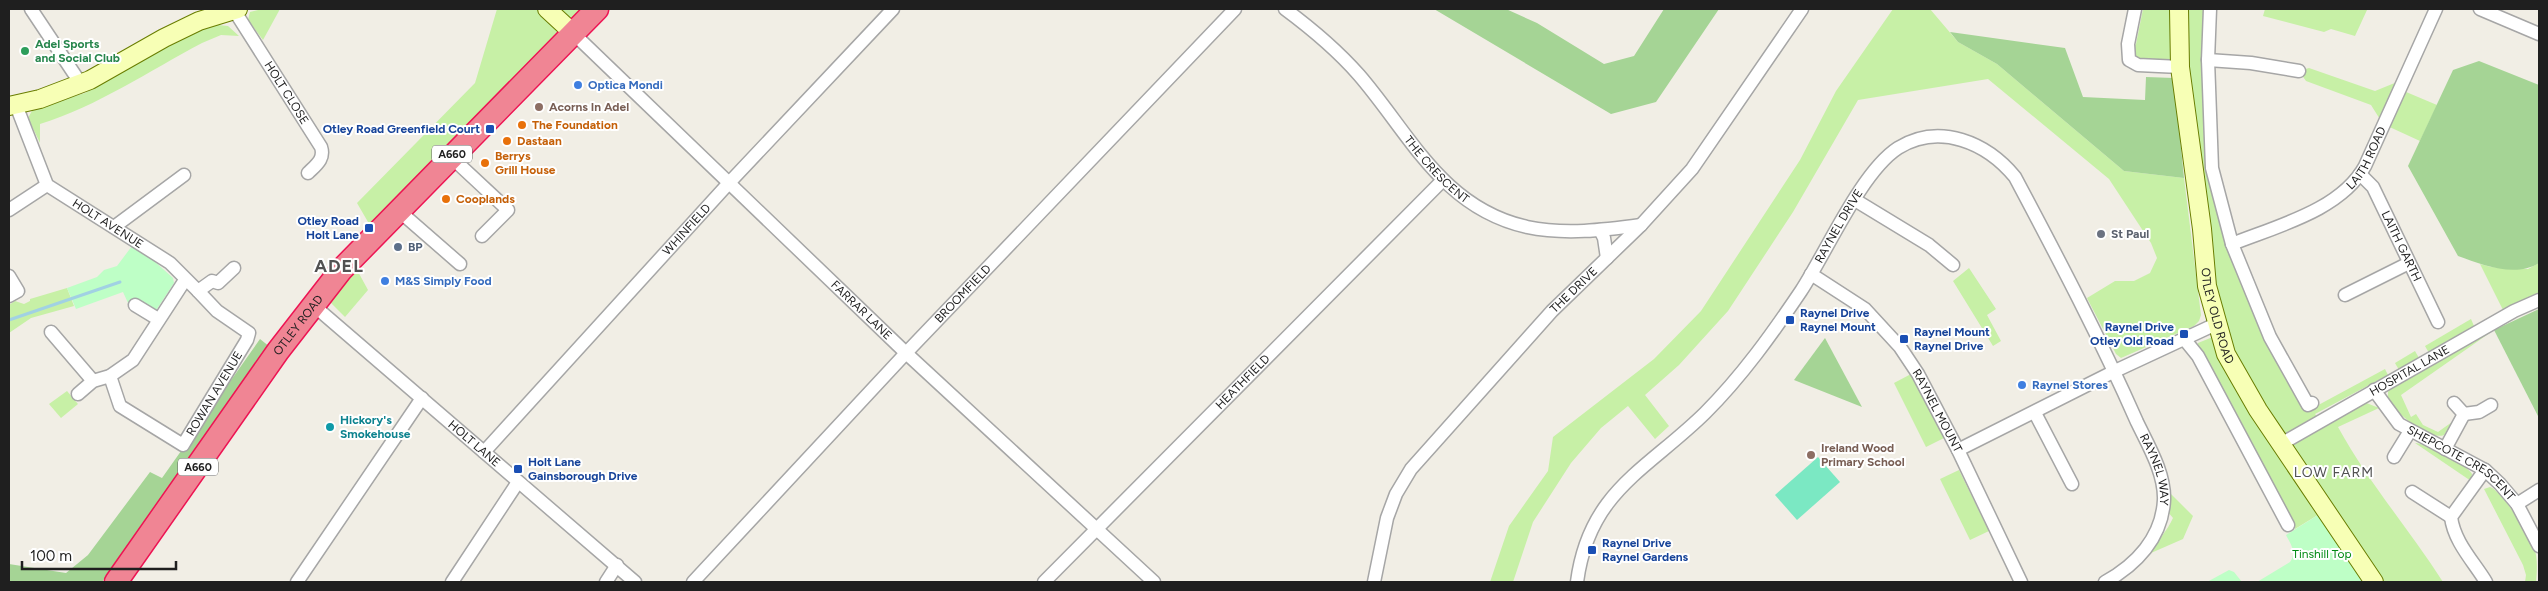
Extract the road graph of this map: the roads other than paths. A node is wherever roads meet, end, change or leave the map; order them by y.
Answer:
1 (31, 9) edge
2 (236, 9) edge
3 (547, 9) edge
4 (597, 9) edge
5 (893, 9) edge
6 (1235, 9) edge
7 (1285, 9) edge
8 (1802, 9) edge
9 (2135, 9) edge
10 (2179, 9) edge
11 (2210, 9) edge
12 (2436, 9) edge
13 (2480, 9) edge
14 (573, 33) junction
15 (2539, 34) edge
16 (2208, 60) junction
17 (2180, 67) junction
18 (2299, 71) dead end
19 (81, 84) junction
20 (12, 105) edge
21 (450, 156) junction
22 (308, 173) dead end
23 (2360, 174) junction
24 (184, 175) dead end
25 (1443, 180) junction
26 (728, 184) junction
27 (47, 185) junction
28 (1855, 200) junction
29 (9, 210) edge
30 (398, 210) junction
31 (1641, 225) junction
32 (114, 227) junction
33 (1600, 230) junction
34 (482, 236) dead end
35 (2232, 244) junction
36 (1607, 258) junction
37 (2409, 263) junction
38 (460, 264) dead end
39 (1953, 265) dead end
40 (234, 268) dead end
41 (1811, 274) junction
42 (9, 276) edge
43 (185, 280) junction
44 (198, 291) junction
45 (2345, 295) dead end
46 (9, 296) edge
47 (2539, 300) edge
48 (312, 304) junction
49 (135, 305) dead end
50 (158, 320) junction
51 (2438, 322) dead end
52 (2216, 324) junction
53 (52, 332) dead end
54 (2185, 340) junction
55 (906, 353) junction
56 (2115, 371) junction
57 (110, 376) junction
58 (94, 381) junction
59 (2374, 390) junction
60 (78, 394) dead end
61 (422, 398) junction
62 (2312, 403) dead end
63 (2454, 403) dead end
64 (2491, 405) dead end
65 (2035, 413) junction
66 (2464, 414) junction
67 (2410, 431) junction
68 (2281, 444) junction
69 (2445, 448) junction
70 (1958, 450) junction
71 (484, 452) junction
72 (2394, 456) dead end
73 (2485, 470) junction
74 (518, 482) junction
75 (2072, 484) dead end
76 (2539, 490) edge
77 (2412, 492) dead end
78 (2516, 504) junction
79 (2451, 517) junction
80 (2288, 525) dead end
81 (1095, 528) junction
82 (2539, 546) edge
83 (618, 565) junction
84 (116, 582) edge
85 (298, 582) edge
86 (452, 582) edge
87 (606, 582) edge
88 (635, 582) edge
89 (693, 582) edge
90 (1044, 582) edge
91 (1154, 582) edge
92 (1374, 582) edge
93 (1577, 582) edge
94 (2021, 582) edge
95 (2105, 582) edge
96 (2374, 582) edge
97 (2486, 582) edge

1 - 19 street
2 - 19 street
2 - 22 street, HOLT CLOSE
3 - 14 street
4 - 14 highway, OTLEY ROAD / A660
5 - 26 street, WHINFIELD
6 - 55 street, BROOMFIELD
7 - 25 street, THE CRESCENT
8 - 31 street, THE DRIVE
9 - 17 street
10 - 17 street, OTLEY OLD ROAD
11 - 16 street
12 - 23 street, LAITH ROAD
13 - 15 street
14 - 21 highway, OTLEY ROAD / A660
14 - 26 street, FARRAR LANE
16 - 18 street
16 - 35 street
17 - 52 street, OTLEY OLD ROAD
19 - 20 street
20 - 27 street
21 - 30 highway, OTLEY ROAD / A660
21 - 34 street
23 - 35 street, LAITH ROAD
23 - 37 street, LAITH GARTH
24 - 32 street
25 - 33 street, THE CRESCENT
25 - 81 street, HEATHFIELD
26 - 55 street, FARRAR LANE
26 - 71 street, WHINFIELD
27 - 29 street
27 - 32 street, HOLT AVENUE
28 - 39 street
28 - 41 street, RAYNEL DRIVE
28 - 56 street, RAYNEL DRIVE
30 - 38 street
30 - 48 highway, OTLEY ROAD / A660
31 - 33 street, THE CRESCENT
31 - 36 street, THE DRIVE
32 - 43 street, HOLT AVENUE
33 - 36 street
35 - 62 street
36 - 92 street, THE DRIVE
37 - 45 street
37 - 51 street, LAITH GARTH
40 - 44 street
41 - 70 street, RAYNEL MOUNT
41 - 93 street, RAYNEL DRIVE
42 - 46 street
43 - 44 street, HOLT AVENUE
43 - 50 street
44 - 57 street, ROWAN AVENUE
47 - 59 street, HOSPITAL LANE
48 - 61 street, HOLT LANE
48 - 84 highway, OTLEY ROAD / A660
49 - 50 street
50 - 57 street
52 - 54 street
52 - 68 street, OTLEY OLD ROAD
53 - 58 street
54 - 56 street
54 - 80 street
55 - 81 street, FARRAR LANE
55 - 89 street, BROOMFIELD
56 - 65 street
56 - 95 street, RAYNEL WAY
57 - 58 street
58 - 60 street
59 - 67 street, SHEPCOTE CRESCENT
59 - 68 street, HOSPITAL LANE
61 - 71 street, HOLT LANE
61 - 85 street
63 - 66 street
64 - 66 street
65 - 70 street
65 - 75 street
66 - 69 street
67 - 69 street, SHEPCOTE CRESCENT
67 - 72 street
68 - 96 street, OTLEY OLD ROAD
69 - 73 street, SHEPCOTE CRESCENT
70 - 94 street, RAYNEL MOUNT
71 - 74 street, HOLT LANE
73 - 78 street, SHEPCOTE CRESCENT
73 - 79 street
74 - 83 street, HOLT LANE
74 - 86 street
76 - 78 street
77 - 79 street
78 - 82 street, SHEPCOTE CRESCENT
79 - 97 street
81 - 90 street, HEATHFIELD
81 - 91 street, FARRAR LANE
83 - 87 street
83 - 88 street, HOLT LANE

